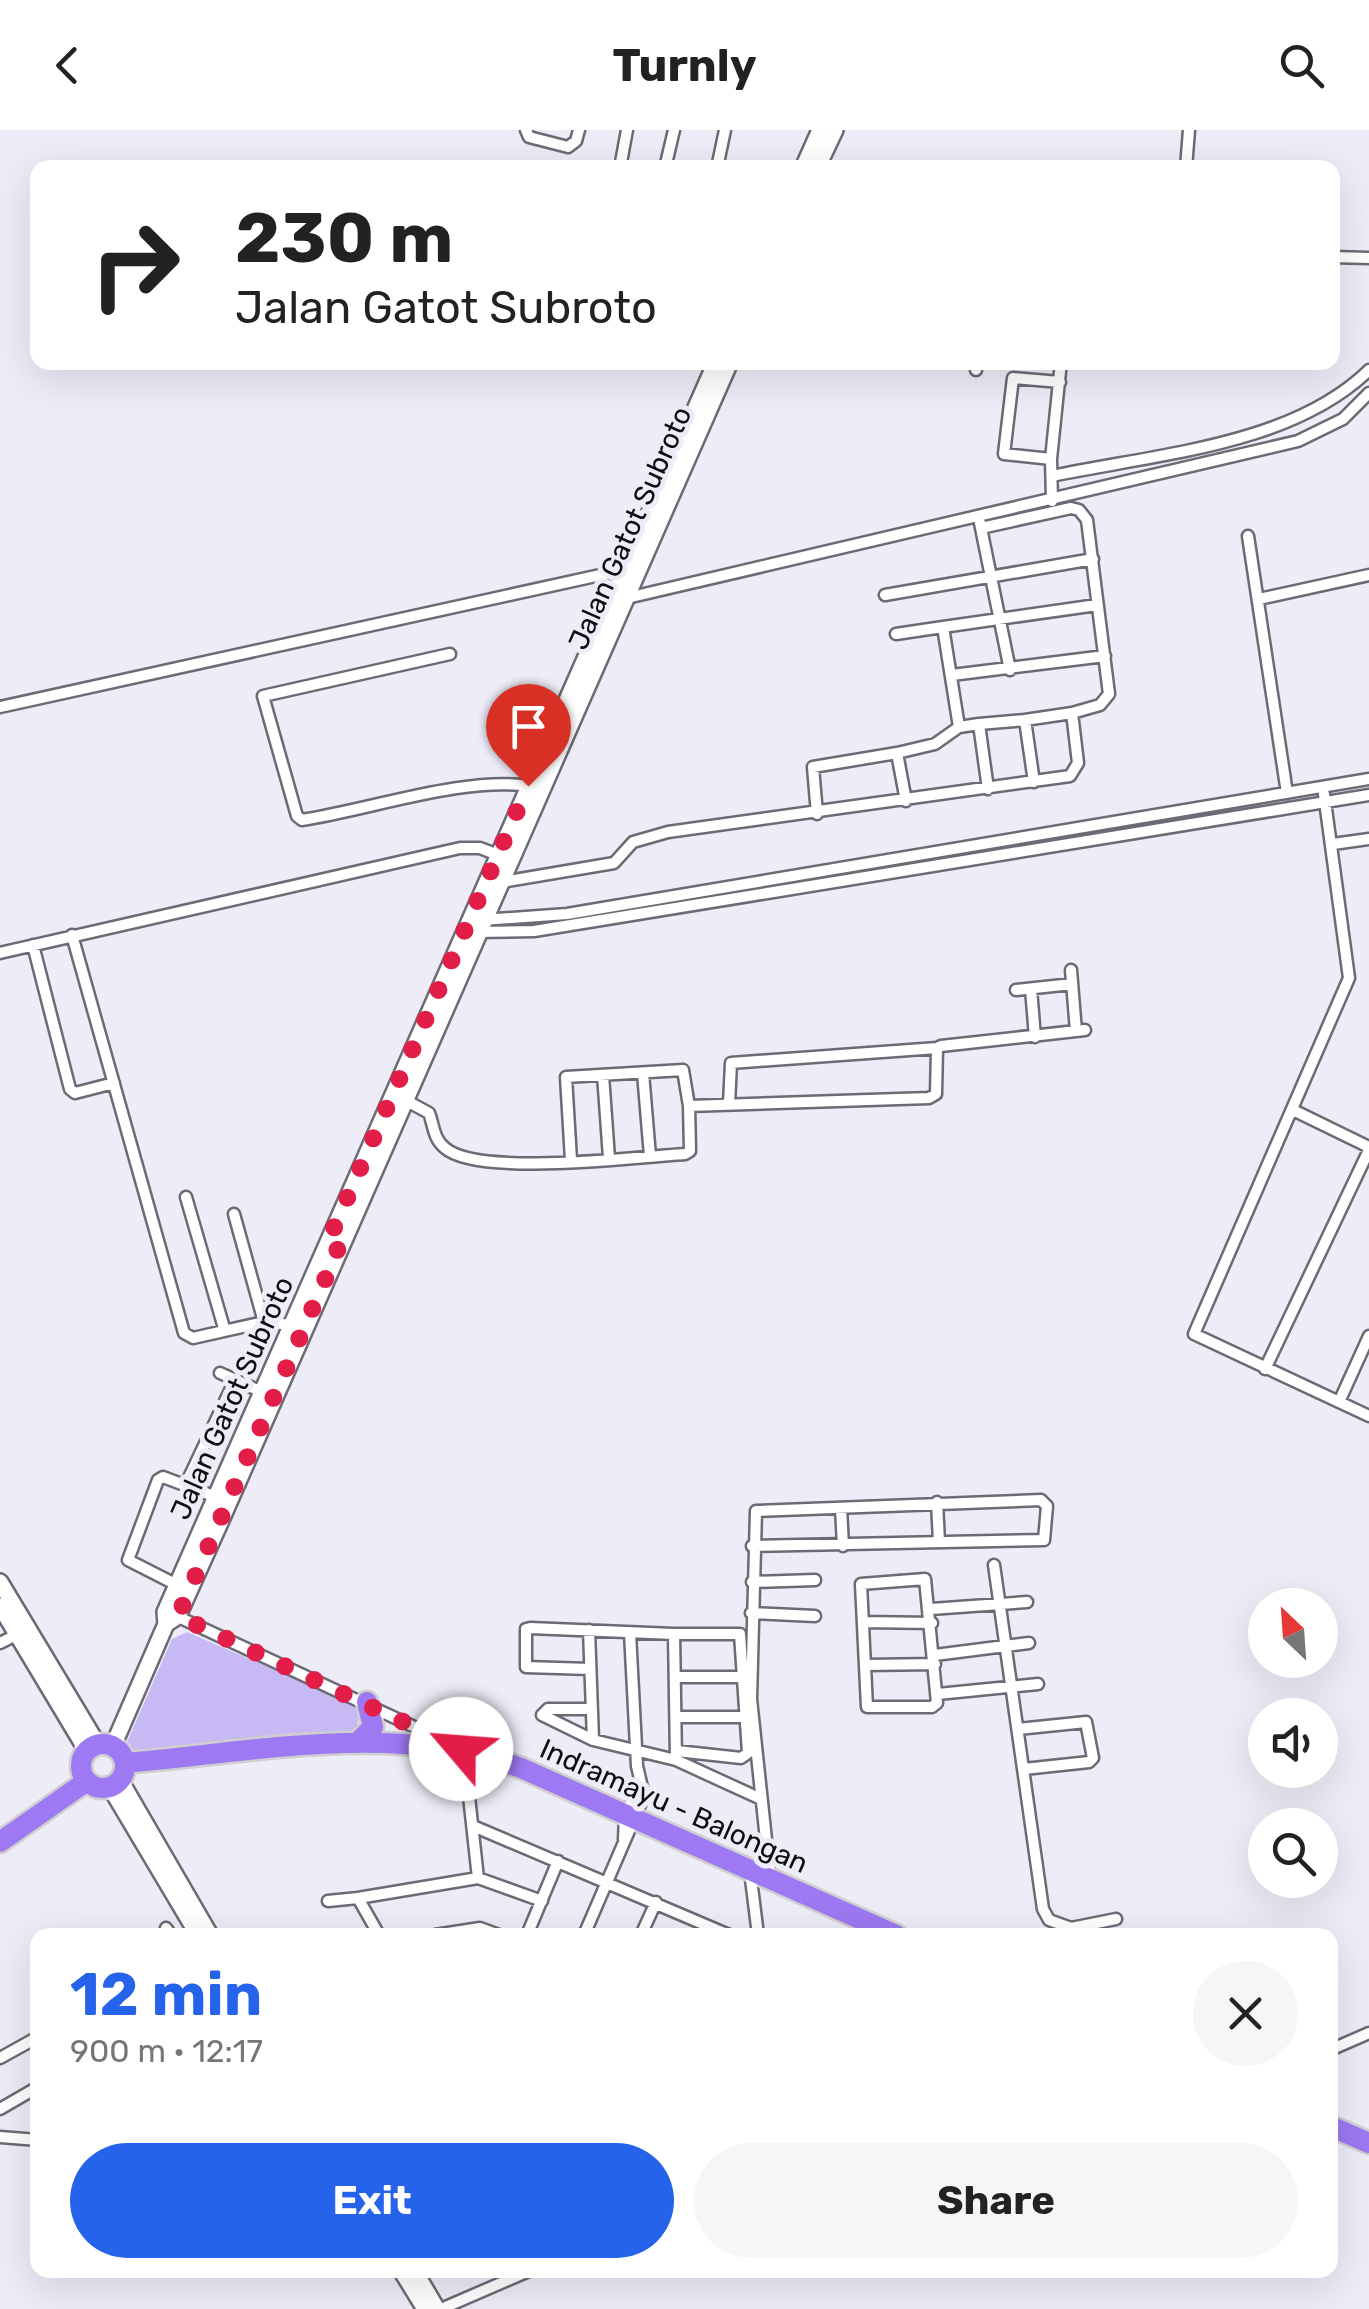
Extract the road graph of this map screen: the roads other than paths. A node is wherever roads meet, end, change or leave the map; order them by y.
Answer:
1 (526, 130) edge
2 (579, 130) edge
3 (627, 130) edge
4 (674, 130) edge
5 (725, 130) edge
6 (820, 130) edge
7 (835, 130) edge
8 (1188, 130) edge
9 (621, 160) edge
10 (668, 160) edge
11 (719, 160) edge
12 (807, 160) edge
13 (821, 160) edge
14 (1186, 160) edge
15 (1340, 257) edge
16 (1369, 258) edge
17 (712, 370) edge
18 (726, 370) edge
19 (1061, 370) edge
20 (1369, 370) edge
21 (1060, 382) junction
22 (1369, 393) edge
23 (1051, 459) junction
24 (1052, 478) junction
25 (1052, 499) junction
26 (980, 522) junction
27 (1248, 536) dead end
28 (1093, 559) junction
29 (622, 573) junction
30 (1369, 575) edge
31 (992, 578) junction
32 (885, 595) dead end
33 (622, 597) junction
34 (1259, 598) junction
35 (1097, 605) junction
36 (1000, 619) junction
37 (944, 627) junction
38 (896, 634) dead end
39 (450, 654) dead end
40 (1104, 656) junction
41 (1010, 670) junction
42 (952, 675) junction
43 (0, 707) edge
44 (1072, 713) junction
45 (1025, 720) junction
46 (979, 724) junction
47 (958, 728) junction
48 (897, 753) junction
49 (1369, 779) edge
50 (1034, 782) junction
51 (528, 786) junction
52 (1324, 787) junction
53 (988, 789) junction
54 (1288, 794) junction
55 (1369, 794) edge
56 (1324, 800) junction
57 (906, 801) junction
58 (1229, 808) junction
59 (817, 814) junction
60 (1369, 839) edge
61 (1333, 844) junction
62 (498, 856) junction
63 (502, 882) junction
64 (475, 925) junction
65 (72, 936) junction
66 (34, 945) junction
67 (0, 953) edge
68 (1071, 970) dead end
69 (1072, 984) junction
70 (1032, 989) junction
71 (1016, 990) dead end
72 (1035, 1037) junction
73 (937, 1048) junction
74 (643, 1072) junction
75 (603, 1075) junction
76 (114, 1082) junction
77 (408, 1101) junction
78 (728, 1104) junction
79 (689, 1106) junction
80 (1295, 1111) junction
81 (1369, 1149) edge
82 (650, 1156) junction
83 (610, 1158) junction
84 (571, 1160) junction
85 (186, 1197) dead end
86 (234, 1214) dead end
87 (332, 1248) junction
88 (324, 1266) junction
89 (264, 1322) junction
90 (291, 1325) junction
91 (224, 1328) junction
92 (1369, 1336) edge
93 (1265, 1369) junction
94 (220, 1373) dead end
95 (234, 1380) junction
96 (262, 1392) junction
97 (1339, 1402) junction
98 (1369, 1416) edge
99 (186, 1484) junction
100 (216, 1497) junction
101 (936, 1502) junction
102 (841, 1508) junction
103 (212, 1523) junction
104 (939, 1542) junction
105 (752, 1546) junction
106 (843, 1546) junction
107 (994, 1565) dead end
108 (815, 1580) dead end
109 (0, 1582) edge
110 (752, 1582) junction
111 (177, 1585) junction
112 (1027, 1602) dead end
113 (999, 1605) junction
114 (0, 1606) edge
115 (931, 1609) junction
116 (751, 1613) junction
117 (815, 1616) dead end
118 (170, 1618) junction
119 (864, 1622) junction
120 (932, 1623) junction
121 (589, 1630) junction
122 (630, 1633) junction
123 (674, 1634) junction
124 (14, 1636) edge
125 (1029, 1643) dead end
126 (1006, 1646) junction
127 (935, 1660) junction
128 (867, 1665) junction
129 (590, 1670) junction
130 (676, 1676) junction
131 (742, 1677) junction
132 (1038, 1684) dead end
133 (1011, 1687) junction
134 (938, 1694) junction
135 (367, 1702) junction
136 (592, 1709) junction
137 (678, 1718) junction
138 (745, 1718) junction
139 (1018, 1729) junction
140 (593, 1740) junction
141 (357, 1744) junction
142 (463, 1749) junction
143 (636, 1754) junction
144 (676, 1756) junction
145 (109, 1762) junction
146 (1024, 1770) junction
147 (87, 1781) junction
148 (761, 1799) junction
149 (630, 1818) junction
150 (474, 1826) junction
151 (0, 1842) edge
152 (558, 1862) junction
153 (750, 1870) junction
154 (478, 1878) junction
155 (770, 1879) junction
156 (606, 1882) junction
157 (358, 1898) junction
158 (328, 1901) dead end
159 (542, 1901) junction
160 (656, 1902) junction
161 (1116, 1919) dead end
162 (194, 1928) edge
163 (206, 1928) edge
164 (375, 1928) edge
165 (530, 1928) edge
166 (587, 1928) edge
167 (644, 1928) edge
168 (714, 1928) edge
169 (757, 1928) edge
170 (880, 1928) edge
171 (1064, 1928) edge
172 (1086, 1928) edge
173 (1369, 2033) edge
174 (30, 2041) edge
175 (1338, 2047) edge
176 (0, 2058) edge
177 (30, 2092) edge
178 (0, 2109) edge
179 (1338, 2129) edge
180 (0, 2136) edge
181 (30, 2139) edge
182 (1369, 2143) edge
183 (408, 2278) edge
184 (418, 2278) edge
185 (511, 2278) edge
186 (432, 2308) edge

1 - 2 street
3 - 9 street
4 - 10 street
5 - 11 street
6 - 12 street
7 - 13 street
8 - 14 street
15 - 16 street
17 - 29 street, Jalan Gatot Subroto
18 - 33 street, Jalan Gatot Subroto
19 - 21 street
20 - 24 street
21 - 23 street
21 - 23 street
22 - 25 street
23 - 24 street
24 - 25 street
25 - 26 street
26 - 28 street
26 - 31 street
26 - 33 street
27 - 34 street
28 - 31 street
28 - 35 street
29 - 33 street, Jalan Gatot Subroto
29 - 43 street
30 - 34 street
31 - 32 street
31 - 36 street
33 - 51 street, Jalan Gatot Subroto
33 - 63 street, Jalan Gatot Subroto
34 - 54 street
35 - 36 street
35 - 40 street
36 - 37 street
36 - 41 street
37 - 38 street
37 - 42 street
39 - 51 street
40 - 41 street
40 - 44 street
41 - 42 street
42 - 47 street
44 - 45 street
44 - 50 street
45 - 46 street
45 - 50 street
46 - 47 street
46 - 53 street
47 - 48 street
48 - 57 street
48 - 59 street
49 - 52 street
50 - 53 street
51 - 62 street, Jalan Gatot Subroto
52 - 54 street
52 - 56 street
53 - 57 street
54 - 58 street
55 - 56 street
56 - 58 street
56 - 61 street
57 - 59 street
58 - 64 street
59 - 63 street
60 - 61 street
61 - 80 street
62 - 64 street, Jalan Gatot Subroto
62 - 65 street
63 - 64 street, Jalan Gatot Subroto
64 - 77 street, Jalan Gatot Subroto
64 - 87 street, Jalan Gatot Subroto
65 - 66 street
65 - 76 street
66 - 67 street
66 - 76 street
68 - 69 street
69 - 70 street
69 - 72 street
70 - 71 street
70 - 72 street
72 - 73 street
73 - 78 street
73 - 78 street
74 - 75 street
74 - 79 street
74 - 82 street
75 - 83 street
75 - 84 street
76 - 91 street
77 - 84 street
77 - 87 street, Jalan Gatot Subroto
78 - 79 street
79 - 82 street
80 - 81 street
80 - 93 street
81 - 93 street
82 - 83 street
83 - 84 street
85 - 91 street
86 - 89 street
87 - 88 street, Jalan Gatot Subroto
88 - 90 street, Jalan Gatot Subroto
88 - 103 street, Jalan Gatot Subroto
89 - 90 street
89 - 91 street
90 - 96 street, Jalan Gatot Subroto
92 - 97 street
93 - 97 street
94 - 95 street
95 - 96 street
95 - 99 street
96 - 100 street, Jalan Gatot Subroto
97 - 98 street
99 - 100 street
99 - 111 street
100 - 103 street, Jalan Gatot Subroto
101 - 102 street
101 - 104 street
101 - 104 street
102 - 105 street
102 - 106 street
103 - 111 street, Jalan Gatot Subroto
103 - 118 street, Jalan Gatot Subroto
104 - 106 street
105 - 106 street
105 - 110 street
107 - 113 street
108 - 110 street
109 - 124 street
110 - 116 street
111 - 118 street, Jalan Gatot Subroto
112 - 113 street
113 - 115 street
113 - 126 street
114 - 124 street
115 - 119 street
115 - 120 street
116 - 117 street
116 - 148 street
118 - 135 street
118 - 145 street, Jalan Gatot Subroto
119 - 120 street
119 - 128 street
120 - 127 street
121 - 122 street
121 - 129 street
121 - 129 street
122 - 123 street
122 - 143 street
123 - 130 street
123 - 131 street
124 - 145 street
125 - 126 street
126 - 127 street
126 - 133 street
127 - 128 street
127 - 134 street
128 - 134 street
129 - 136 street
130 - 131 street
130 - 137 street
131 - 138 street
132 - 133 street
133 - 134 street
133 - 139 street
135 - 141 highway
135 - 142 street
136 - 140 street
136 - 140 street
137 - 138 street
137 - 144 street
138 - 144 street
139 - 146 street
139 - 146 street
140 - 143 street
141 - 142 highway, Indramayu - Balongan
141 - 145 highway, Indramayu - Balongan
142 - 149 highway, Indramayu - Balongan
142 - 150 street
143 - 144 street
143 - 149 street
144 - 148 street
145 - 147 highway, Indramayu - Balongan
145 - 147 highway
145 - 162 street
145 - 163 street
146 - 171 street
147 - 151 highway
148 - 155 street
149 - 153 highway, Indramayu - Balongan
149 - 156 street
150 - 152 street
150 - 154 street
152 - 156 street
152 - 159 street
153 - 155 highway, Indramayu - Balongan
153 - 169 street
154 - 157 street
154 - 159 street
155 - 170 highway, Indramayu - Balongan
156 - 160 street
156 - 166 street
157 - 158 street
157 - 164 street
159 - 165 street
160 - 167 street
160 - 168 street
161 - 172 street
173 - 175 street
174 - 176 street
177 - 178 street
179 - 182 highway
180 - 181 street
183 - 186 street
184 - 186 street
185 - 186 street

